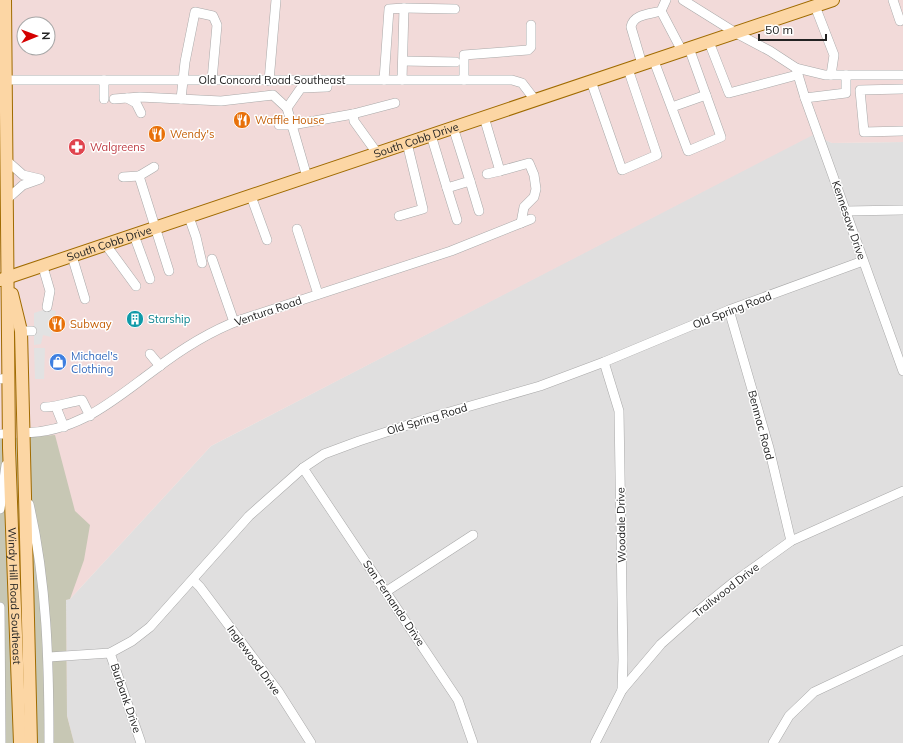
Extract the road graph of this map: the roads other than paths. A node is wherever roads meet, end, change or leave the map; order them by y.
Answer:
1 (5, 0) edge
2 (276, 0) edge
3 (666, 0) edge
4 (683, 0) edge
5 (833, 0) edge
6 (893, 0) edge
7 (815, 6) junction
8 (404, 8) junction
9 (455, 10) dead end
10 (661, 11) junction
11 (900, 21) dead end
12 (531, 25) dead end
13 (736, 33) junction
14 (709, 42) junction
15 (685, 50) junction
16 (402, 61) junction
17 (456, 62) dead end
18 (648, 62) junction
19 (628, 68) junction
20 (797, 71) junction
21 (831, 75) junction
22 (846, 75) junction
23 (903, 75) edge
24 (3, 80) edge
25 (104, 80) junction
26 (182, 80) junction
27 (212, 80) junction
28 (269, 80) junction
29 (328, 80) junction
30 (384, 80) junction
31 (402, 80) junction
32 (464, 80) junction
33 (591, 81) junction
34 (903, 89) edge
35 (706, 95) junction
36 (127, 98) junction
37 (805, 98) junction
38 (182, 99) junction
39 (535, 100) junction
40 (395, 103) dead end
41 (672, 107) junction
42 (287, 108) junction
43 (141, 113) dead end
44 (352, 114) junction
45 (484, 117) junction
46 (279, 125) dead end
47 (292, 125) junction
48 (453, 127) junction
49 (903, 131) edge
50 (431, 135) junction
51 (407, 143) junction
52 (377, 153) junction
53 (6, 160) junction
54 (154, 167) dead end
55 (500, 171) junction
56 (487, 174) dead end
57 (139, 176) junction
58 (123, 177) dead end
59 (307, 177) junction
60 (470, 181) junction
61 (447, 188) junction
62 (252, 196) junction
63 (4, 205) edge
64 (903, 210) edge
65 (479, 211) dead end
66 (846, 211) junction
67 (399, 216) dead end
68 (189, 217) junction
69 (531, 219) dead end
70 (457, 220) dead end
71 (521, 223) junction
72 (155, 228) junction
73 (297, 230) dead end
74 (134, 235) junction
75 (267, 240) dead end
76 (106, 245) junction
77 (72, 256) junction
78 (212, 259) dead end
79 (863, 261) junction
80 (202, 263) dead end
81 (42, 266) junction
82 (169, 271) dead end
83 (4, 279) edge
84 (150, 279) dead end
85 (136, 286) dead end
86 (318, 294) junction
87 (85, 300) dead end
88 (47, 307) dead end
89 (729, 310) junction
90 (234, 322) junction
91 (4, 336) edge
92 (150, 354) dead end
93 (604, 362) junction
94 (4, 363) edge
95 (160, 366) junction
96 (903, 371) edge
97 (4, 378) edge
98 (45, 407) dead end
99 (56, 407) junction
100 (90, 416) junction
101 (64, 427) junction
102 (23, 433) junction
103 (4, 434) edge
104 (5, 454) edge
105 (303, 468) junction
106 (25, 488) junction
107 (903, 491) edge
108 (0, 509) edge
109 (473, 535) dead end
110 (791, 541) junction
111 (193, 580) junction
112 (387, 591) junction
113 (0, 607) edge
114 (903, 650) edge
115 (110, 653) junction
116 (49, 657) junction
117 (622, 690) junction
118 (1, 743) edge
119 (20, 743) edge
120 (31, 743) edge
121 (49, 743) edge
122 (141, 743) edge
123 (311, 743) edge
124 (473, 743) edge
125 (595, 743) edge
126 (773, 743) edge

1 - 24 main road, Windy Hill Road Southeast
2 - 28 street
3 - 10 street
4 - 13 street
5 - 7 main road, South Cobb Drive
6 - 11 street
7 - 13 main road, South Cobb Drive
7 - 21 street
8 - 9 street
8 - 16 street
8 - 30 street
10 - 15 street
10 - 18 street
12 - 32 street
13 - 14 main road, South Cobb Drive
13 - 20 street
14 - 15 main road, South Cobb Drive
14 - 20 street
15 - 18 main road, South Cobb Drive
15 - 35 street
16 - 17 street
16 - 31 street
18 - 19 main road, South Cobb Drive
18 - 41 street
19 - 33 main road, South Cobb Drive
19 - 33 street
20 - 21 street
20 - 37 street, Kennesaw Drive
21 - 22 street
22 - 23 street
22 - 37 street
24 - 25 street, Old Concord Road Southeast
24 - 53 main road, Windy Hill Road Southeast
25 - 26 street, Old Concord Road Southeast
25 - 36 street
26 - 27 street, Old Concord Road Southeast
26 - 27 street
26 - 38 street
27 - 28 street, Old Concord Road Southeast
28 - 29 street, Old Concord Road Southeast
29 - 30 street, Old Concord Road Southeast
29 - 42 street
30 - 31 street, Old Concord Road Southeast
31 - 32 street, Old Concord Road Southeast
32 - 39 street, Old Concord Road Southeast
33 - 39 main road, South Cobb Drive
34 - 49 street
35 - 41 street
35 - 41 street
36 - 38 street
36 - 43 street
37 - 66 street, Kennesaw Drive
38 - 42 street
39 - 45 main road, South Cobb Drive
40 - 44 street
42 - 47 street
44 - 47 street
44 - 52 street
45 - 48 main road, South Cobb Drive
45 - 55 street
46 - 47 street
47 - 59 street
48 - 50 main road, South Cobb Drive
48 - 60 street
50 - 51 main road, South Cobb Drive
50 - 61 street
51 - 52 main road, South Cobb Drive
51 - 67 street
52 - 59 main road, South Cobb Drive
53 - 63 main road, Windy Hill Road Southeast
53 - 63 street
54 - 57 street
55 - 56 street
55 - 71 street
57 - 58 street
57 - 72 street
59 - 62 main road, South Cobb Drive
60 - 61 street
60 - 65 street
61 - 70 street
62 - 68 main road, South Cobb Drive
62 - 75 street
63 - 83 main road, Windy Hill Road Southeast
64 - 66 street
66 - 79 street, Kennesaw Drive
68 - 72 main road, South Cobb Drive
68 - 80 street
69 - 71 street, Ventura Road
71 - 86 street, Ventura Road
72 - 74 main road, South Cobb Drive
72 - 82 street
73 - 86 street
74 - 76 main road, South Cobb Drive
74 - 84 street
76 - 77 main road, South Cobb Drive
76 - 85 street
77 - 81 main road, South Cobb Drive
77 - 87 street
78 - 90 street
79 - 89 street, Old Spring Road
79 - 96 street, Kennesaw Drive
81 - 83 main road, South Cobb Drive
81 - 88 street
83 - 91 main road, Windy Hill Road Southeast
83 - 102 main road, Windy Hill Road Southeast
86 - 90 street, Ventura Road
89 - 93 street, Old Spring Road
89 - 110 street, Benmac Road
90 - 95 street, Ventura Road
91 - 94 main road, Windy Hill Road Southeast
92 - 95 street
93 - 105 street, Old Spring Road
93 - 117 street, Woodale Drive
94 - 97 main road, Windy Hill Road Southeast
95 - 100 street, Ventura Road
97 - 103 main road, Windy Hill Road Southeast
98 - 99 street
99 - 100 street
99 - 101 street
100 - 101 street, Ventura Road
101 - 102 street, Ventura Road
102 - 106 main road, Windy Hill Road Southeast
103 - 104 main road, Windy Hill Road Southeast
104 - 108 street, Windy Hill Road Southeast
104 - 119 main road, Windy Hill Road Southeast
105 - 111 street, Old Spring Road
105 - 112 street, San Fernando Drive
106 - 116 street, Windy Hill Road Southeast
106 - 120 main road, Windy Hill Road Southeast
107 - 110 street, Trailwood Drive
109 - 112 street
110 - 117 street, Trailwood Drive
111 - 115 street, Old Spring Road
111 - 123 street, Inglewood Drive
112 - 124 street, San Fernando Drive
113 - 118 street, Windy Hill Road Southeast
114 - 126 street
115 - 116 street, Old Spring Road
115 - 122 street, Burbank Drive
116 - 121 street, Windy Hill Road Southeast
117 - 125 street, Trailwood Drive

